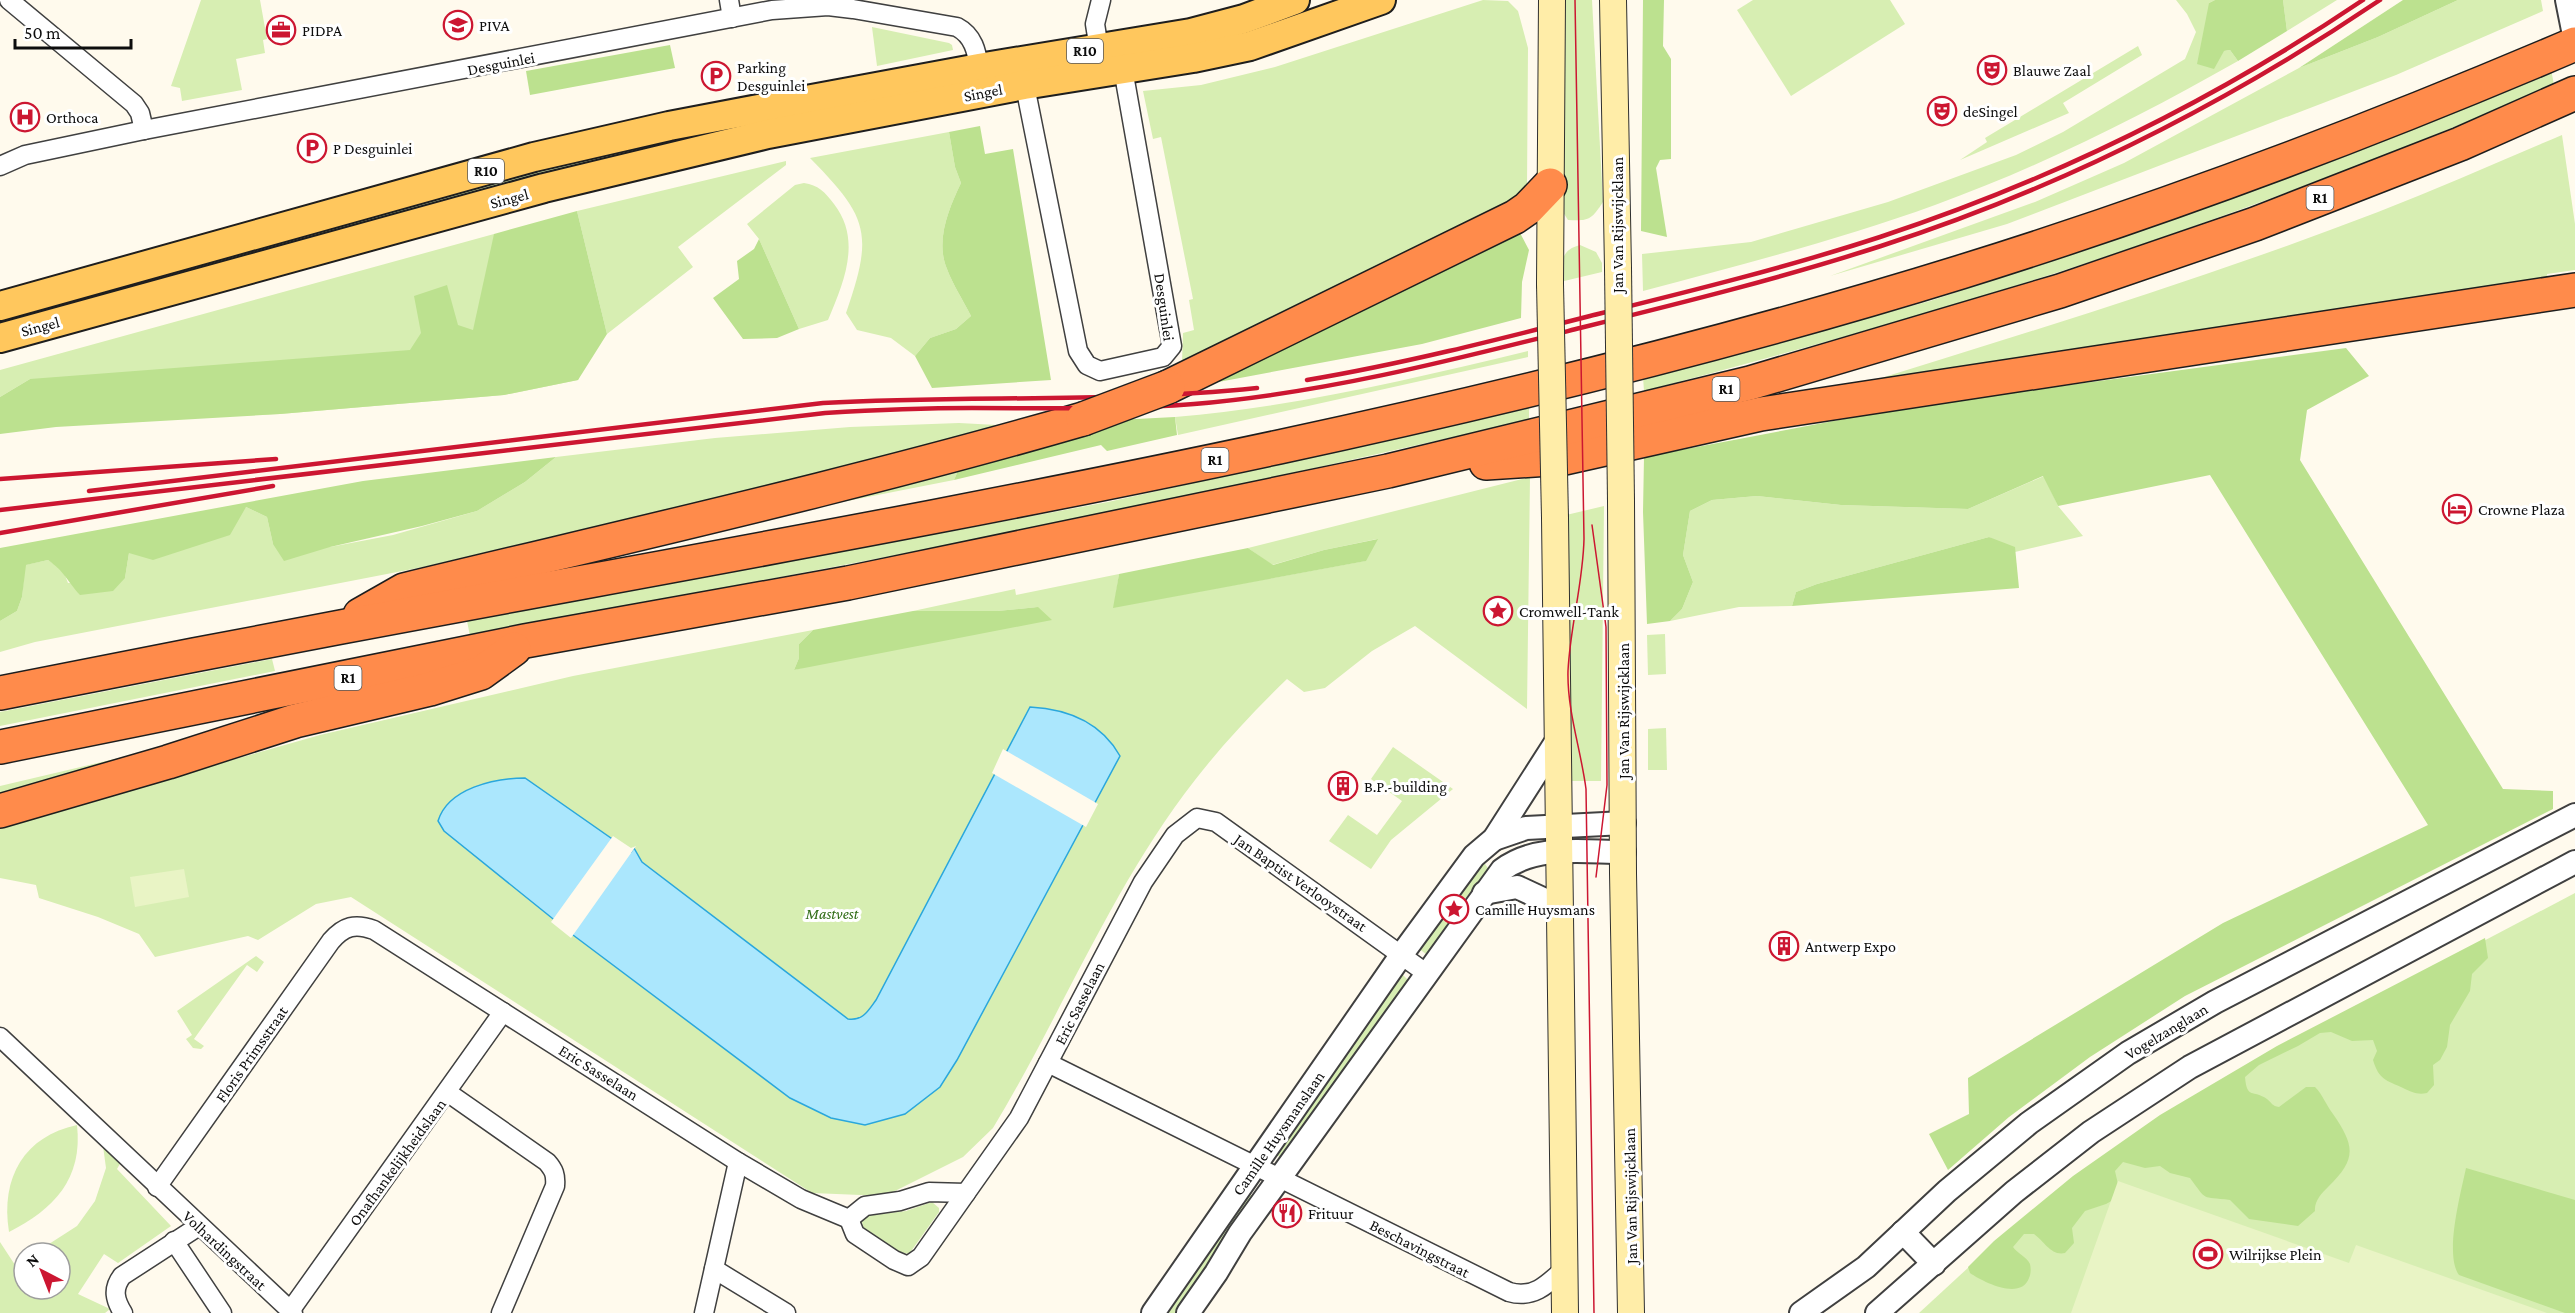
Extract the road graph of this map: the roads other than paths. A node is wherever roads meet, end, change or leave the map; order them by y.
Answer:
1 (9, 0) edge
2 (729, 0) edge
3 (1101, 0) edge
4 (1295, 0) edge
5 (1381, 0) edge
6 (1613, 0) edge
7 (2567, 0) edge
8 (1547, 6) edge
9 (732, 18) junction
10 (2575, 42) edge
11 (1099, 49) junction
12 (1123, 69) junction
13 (1023, 73) junction
14 (982, 80) junction
15 (2575, 93) edge
16 (2575, 115) edge
17 (144, 130) junction
18 (0, 166) edge
19 (1550, 184) junction
20 (2575, 290) edge
21 (2060, 291) junction
22 (0, 306) edge
23 (0, 338) edge
24 (1388, 471) junction
25 (337, 628) junction
26 (525, 641) junction
27 (0, 693) edge
28 (1558, 739) junction
29 (0, 747) edge
30 (0, 811) edge
31 (2575, 815) edge
32 (1197, 818) joint
33 (1624, 824) junction
34 (1559, 826) junction
35 (1494, 839) junction
36 (1559, 852) junction
37 (1624, 852) junction
38 (2575, 862) edge
39 (1484, 892) junction
40 (1560, 907) junction
41 (350, 926) joint
42 (1402, 954) junction
43 (1426, 973) junction
44 (503, 1012) junction
45 (0, 1037) edge
46 (1048, 1063) junction
47 (447, 1092) junction
48 (738, 1162) junction
49 (1255, 1165) junction
50 (1279, 1178) junction
51 (157, 1187) junction
52 (966, 1193) junction
53 (849, 1219) junction
54 (200, 1226) junction
55 (1904, 1232) junction
56 (174, 1241) junction
57 (1934, 1264) junction
58 (714, 1269) junction
59 (1564, 1269) junction
60 (292, 1312) edge
61 (123, 1313) edge
62 (222, 1313) edge
63 (501, 1313) edge
64 (704, 1313) edge
65 (786, 1313) edge
66 (1154, 1313) edge
67 (1188, 1313) edge
68 (1565, 1313) edge
69 (1631, 1313) edge
70 (1801, 1313) edge
71 (1877, 1313) edge

1 - 17 street
2 - 9 street
3 - 11 street
4 - 11 main road, R10
5 - 12 main road, R10
6 - 33 main road, Jan Van Rijswijcklaan, bridge
7 - 10 street
8 - 19 main road
9 - 14 street, Desguinlei
9 - 17 street, Desguinlei
10 - 25 highway, R1
11 - 13 main road, R10
12 - 13 main road, R10
12 - 13 street, Desguinlei
13 - 14 main road, R10
14 - 22 main road, Singel / R10
14 - 23 main road, Singel / R10
15 - 21 highway, R1
16 - 21 highway
17 - 18 street, Desguinlei
19 - 25 highway, bridge
19 - 28 main road, bridge
20 - 24 highway
21 - 24 highway, R1
24 - 26 highway, R1
25 - 27 highway, R1
26 - 29 highway, R1
26 - 30 highway
28 - 34 main road
28 - 35 street, Camille Huysmanslaan
31 - 55 street, Vogelzanglaan
32 - 42 street, Jan Baptist Verlooystraat
32 - 46 street, Eric Sasselaan
33 - 34 street, Camille Huysmanslaan
33 - 37 main road, Jan Van Rijswijcklaan
34 - 35 street, Camille Huysmanslaan
34 - 36 main road
35 - 42 street, Camille Huysmanslaan
36 - 37 street, Camille Huysmanslaan
36 - 39 street, Camille Huysmanslaan
36 - 40 main road
37 - 69 main road, Jan Van Rijswijcklaan
38 - 57 street
39 - 40 street
39 - 43 street, Camille Huysmanslaan
40 - 59 main road
41 - 44 street, Eric Sasselaan
41 - 51 street, Floris Primsstraat
42 - 43 street
42 - 49 street, Camille Huysmanslaan
43 - 50 street, Camille Huysmanslaan
44 - 47 street, Onafhankelijkheidslaan
44 - 48 street, Eric Sasselaan
45 - 51 street, Volhardingstraat
46 - 49 street, Beschavingstraat
46 - 52 street, Eric Sasselaan
47 - 60 street, Onafhankelijkheidslaan
47 - 63 street
48 - 53 street, Eric Sasselaan
48 - 58 street
49 - 50 street, Beschavingstraat
49 - 66 street, Camille Huysmanslaan
50 - 59 street, Beschavingstraat
50 - 67 street, Camille Huysmanslaan
51 - 54 street, Volhardingstraat
52 - 53 street
52 - 53 street, Eric Sasselaan
54 - 56 street
54 - 60 street, Volhardingstraat
55 - 57 street
55 - 70 street, Vogelzanglaan
56 - 61 street
56 - 62 street
57 - 71 street
58 - 64 street
58 - 65 street
59 - 68 main road

